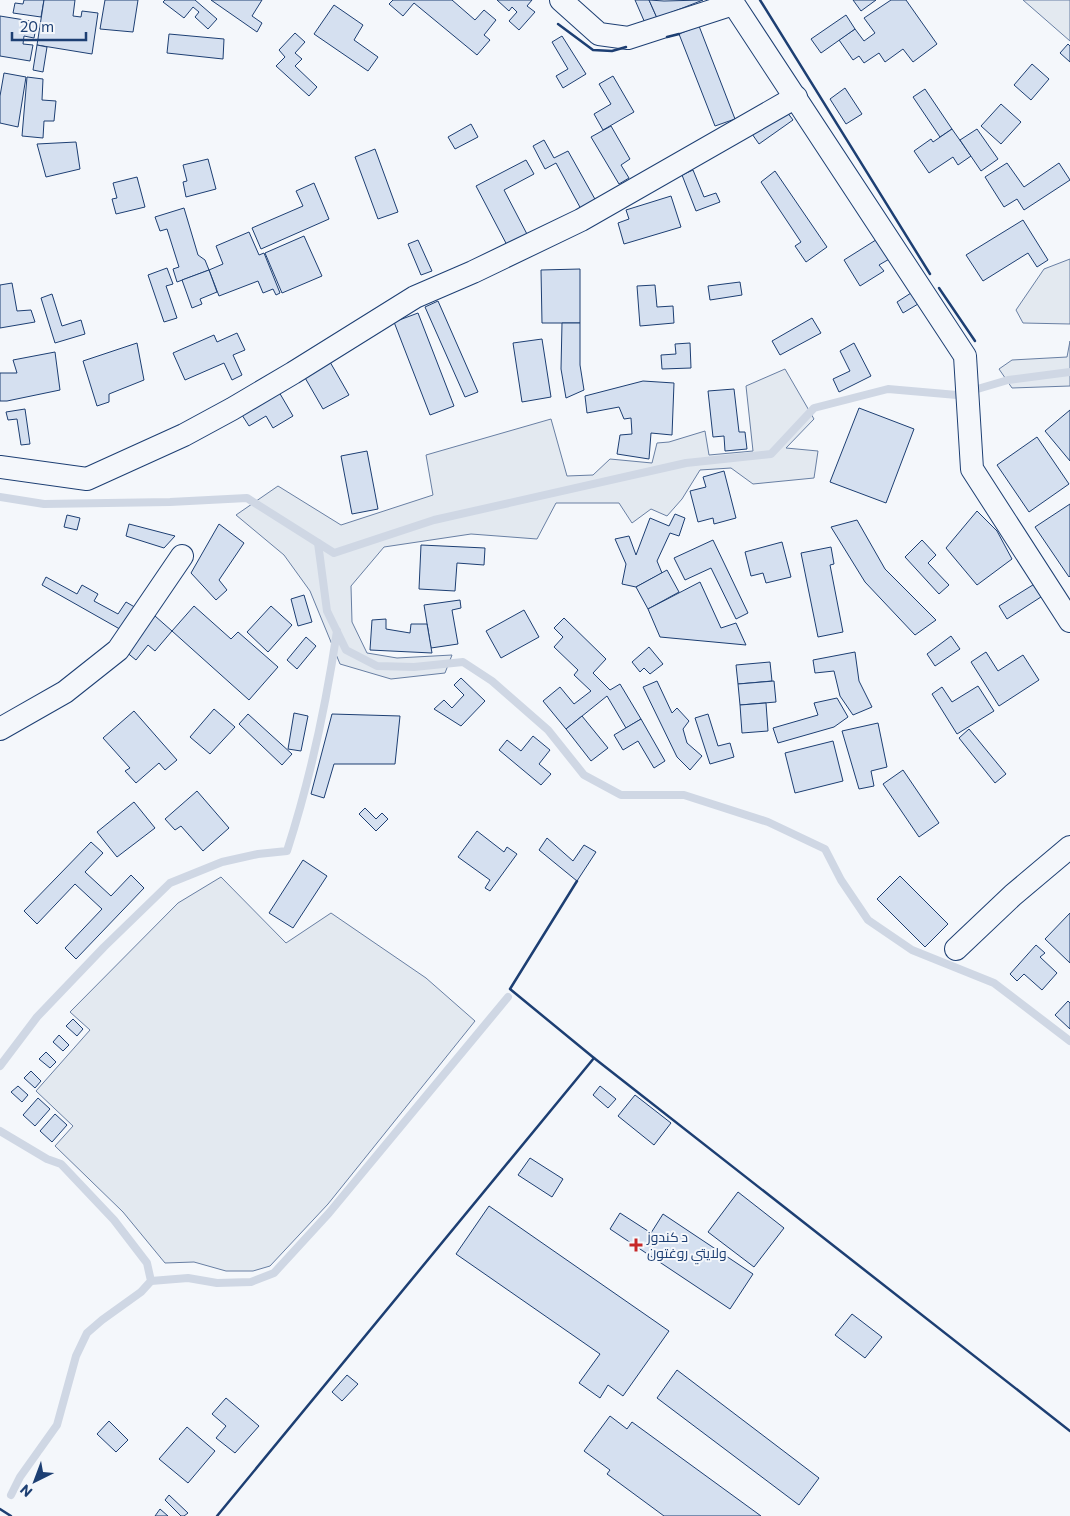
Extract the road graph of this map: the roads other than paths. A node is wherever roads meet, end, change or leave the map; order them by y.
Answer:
1 (561, 0) edge
2 (732, 2) edge
3 (796, 97) junction
4 (0, 467) edge
5 (182, 556) dead end
6 (1070, 621) edge
7 (0, 729) edge
8 (1070, 847) edge
9 (956, 950) dead end

1 - 2 street
2 - 3 street
3 - 4 street
3 - 6 street
5 - 7 street
8 - 9 street

